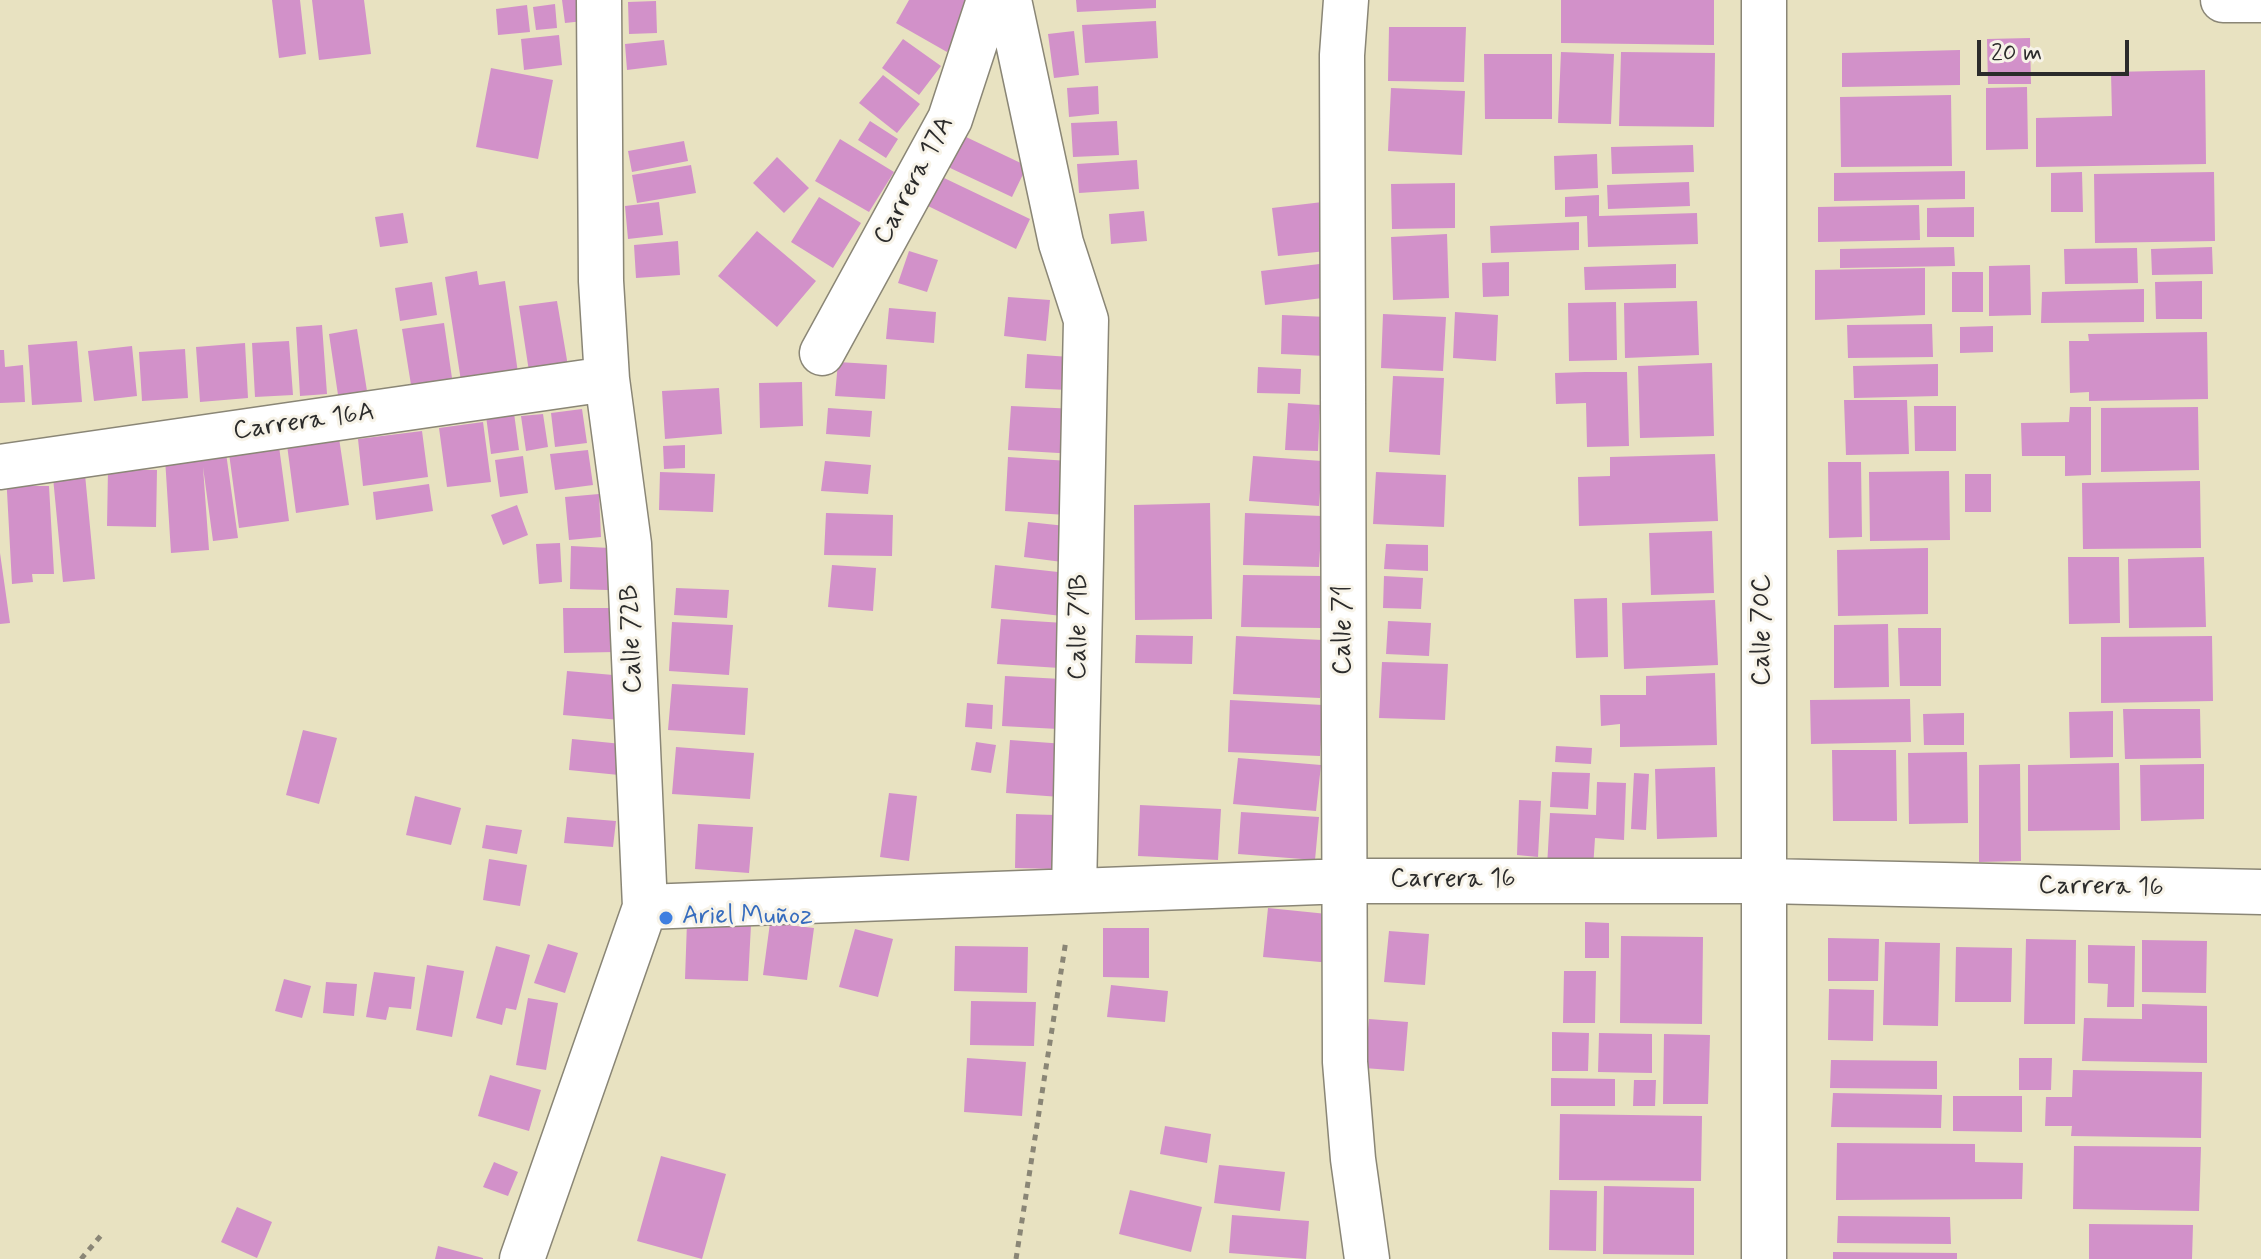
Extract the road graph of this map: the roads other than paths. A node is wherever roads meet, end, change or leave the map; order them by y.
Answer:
1 (599, 0) edge
2 (989, 0) edge
3 (1009, 0) edge
4 (1346, 0) edge
5 (1764, 0) edge
6 (2223, 0) edge
7 (2261, 0) edge
8 (822, 353) dead end
9 (607, 379) junction
10 (0, 467) edge
11 (1346, 881) junction
12 (1764, 881) junction
13 (1074, 891) junction
14 (2261, 892) edge
15 (645, 907) junction
16 (522, 1259) edge
17 (1367, 1259) edge
18 (1764, 1259) edge

1 - 9 street, Calle 72B
2 - 8 street, Carrera 17A
3 - 13 street, Calle 71B
4 - 11 street, Calle 71
5 - 12 street, Calle 70C
6 - 7 street
9 - 10 street, Carrera 16A
9 - 15 street, Calle 72B
11 - 12 street, Carrera 16
11 - 13 street, Carrera 16
11 - 17 street, Calle 71
12 - 14 street, Carrera 16
12 - 18 street, Calle 70C
13 - 15 street, Carrera 16
15 - 16 street, Calle 72B

